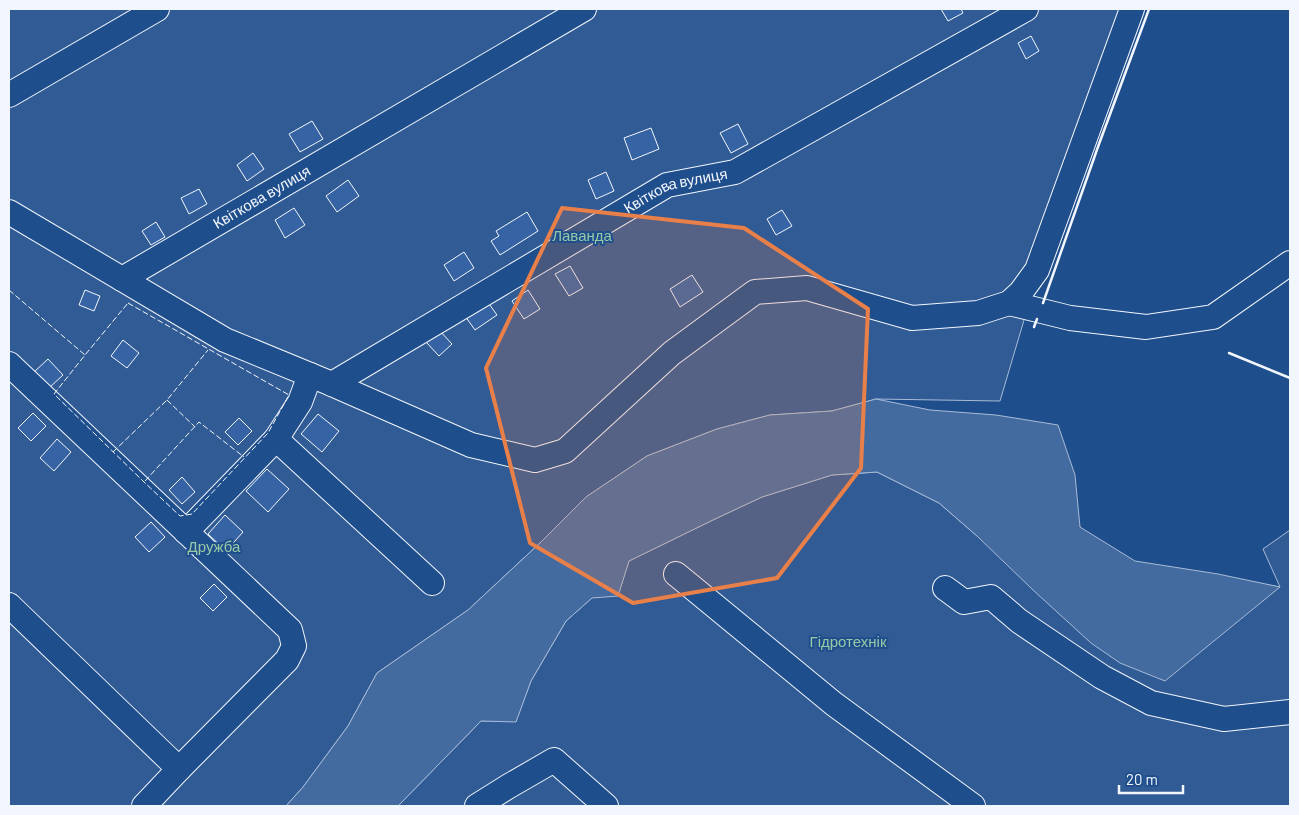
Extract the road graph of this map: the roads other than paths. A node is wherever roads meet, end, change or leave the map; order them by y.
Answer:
1 (158, 9) edge
2 (584, 9) edge
3 (1026, 9) edge
4 (1132, 9) edge
5 (9, 95) edge
6 (9, 212) edge
7 (1290, 263) edge
8 (122, 279) junction
9 (1009, 303) junction
10 (9, 364) edge
11 (310, 375) junction
12 (332, 384) junction
13 (276, 440) junction
14 (186, 532) junction
15 (676, 574) dead end
16 (432, 583) dead end
17 (945, 588) dead end
18 (9, 605) edge
19 (1290, 712) edge
20 (179, 769) junction
21 (144, 806) edge
22 (477, 806) edge
23 (606, 806) edge
24 (973, 806) edge

1 - 5 street
2 - 8 street, Квіткова вулиця
3 - 12 street, Квіткова вулиця
4 - 9 street
6 - 8 street
7 - 9 street
8 - 11 street
9 - 12 street
10 - 14 street
11 - 12 street
11 - 13 street
13 - 14 street
13 - 16 street
14 - 20 street
15 - 24 street
17 - 19 street
18 - 20 street
20 - 21 street
22 - 23 street

